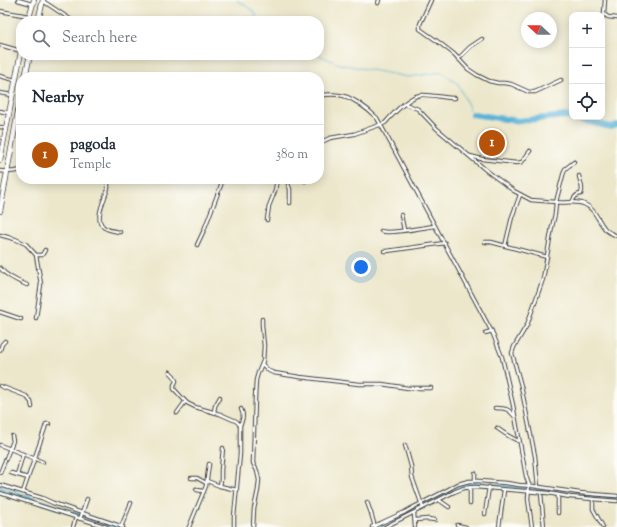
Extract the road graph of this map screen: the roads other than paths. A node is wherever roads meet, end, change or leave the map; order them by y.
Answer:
1 (18, 0) edge
2 (43, 0) edge
3 (431, 0) edge
4 (605, 0) edge
5 (34, 2) edge
6 (0, 11) edge
7 (604, 12) edge
8 (605, 14) edge
9 (18, 16) edge
10 (30, 16) edge
11 (39, 16) edge
12 (66, 16) edge
13 (617, 18) edge
14 (482, 39) dead end
15 (0, 45) edge
16 (16, 50) edge
17 (458, 59) junction
18 (19, 60) edge
19 (29, 60) edge
20 (17, 72) edge
21 (26, 72) edge
22 (16, 75) edge
23 (0, 76) edge
24 (15, 80) junction
25 (561, 80) dead end
26 (0, 93) edge
27 (324, 95) edge
28 (12, 96) junction
29 (455, 98) dead end
30 (405, 104) junction
31 (0, 111) edge
32 (9, 113) junction
33 (16, 124) edge
34 (380, 125) junction
35 (0, 127) edge
36 (6, 128) junction
37 (324, 141) edge
38 (2, 144) edge
39 (530, 151) dead end
40 (469, 156) junction
41 (0, 159) edge
42 (9, 160) junction
43 (574, 162) dead end
44 (0, 171) edge
45 (7, 172) junction
46 (16, 172) edge
47 (579, 176) dead end
48 (108, 184) edge
49 (221, 184) edge
50 (276, 184) edge
51 (288, 184) edge
52 (520, 195) junction
53 (556, 202) junction
54 (572, 202) junction
55 (290, 203) dead end
56 (0, 211) edge
57 (401, 215) dead end
58 (266, 220) dead end
59 (435, 226) junction
60 (404, 230) junction
61 (381, 231) dead end
62 (120, 232) dead end
63 (0, 235) edge
64 (617, 236) edge
65 (485, 242) dead end
66 (445, 243) junction
67 (197, 245) dead end
68 (505, 246) junction
69 (45, 250) dead end
70 (384, 251) dead end
71 (36, 255) junction
72 (547, 258) junction
73 (0, 268) edge
74 (27, 285) dead end
75 (0, 312) edge
76 (36, 318) dead end
77 (262, 318) dead end
78 (20, 319) dead end
79 (492, 331) junction
80 (485, 333) dead end
81 (5, 341) dead end
82 (0, 350) edge
83 (262, 364) junction
84 (170, 372) dead end
85 (0, 386) edge
86 (431, 388) dead end
87 (220, 397) dead end
88 (185, 402) junction
89 (32, 407) dead end
90 (495, 408) dead end
91 (241, 409) dead end
92 (214, 412) junction
93 (178, 413) dead end
94 (516, 418) junction
95 (49, 424) dead end
96 (240, 425) junction
97 (497, 428) dead end
98 (12, 436) dead end
99 (520, 441) junction
100 (405, 445) dead end
101 (0, 446) edge
102 (223, 448) dead end
103 (10, 449) junction
104 (23, 454) junction
105 (34, 458) junction
106 (44, 462) dead end
107 (209, 464) dead end
108 (0, 473) edge
109 (11, 473) dead end
110 (475, 473) dead end
111 (17, 474) junction
112 (28, 478) junction
113 (191, 478) dead end
114 (475, 481) junction
115 (207, 482) junction
116 (0, 485) edge
117 (220, 486) junction
118 (489, 487) junction
119 (538, 487) junction
120 (470, 488) junction
121 (528, 489) junction
122 (196, 490) dead end
123 (237, 490) junction
124 (504, 490) junction
125 (23, 492) junction
126 (203, 492) junction
127 (0, 493) edge
128 (541, 493) junction
129 (617, 496) edge
130 (558, 497) junction
131 (87, 499) dead end
132 (593, 499) junction
133 (439, 500) junction
134 (617, 501) edge
135 (367, 502) dead end
136 (131, 503) dead end
137 (470, 504) dead end
138 (422, 506) junction
139 (449, 507) dead end
140 (414, 512) junction
141 (485, 514) dead end
142 (558, 514) dead end
143 (81, 516) junction
144 (76, 517) junction
145 (415, 520) junction
146 (435, 520) dead end
147 (395, 522) junction
148 (396, 525) dead end
149 (457, 525) dead end
150 (73, 527) edge
151 (107, 527) edge
152 (122, 527) edge
153 (189, 527) edge
154 (234, 527) edge
155 (253, 527) edge
156 (374, 527) edge
157 (385, 527) edge
158 (415, 527) edge
159 (466, 527) edge
160 (499, 527) edge
161 (532, 527) edge
162 (544, 527) edge
163 (604, 527) edge

1 - 5 street
2 - 11 main road
2 - 12 street
3 - 17 street
4 - 7 street
5 - 10 main road
6 - 9 street
8 - 13 street
14 - 17 street
15 - 16 street
17 - 25 street
18 - 20 main road
19 - 21 main road
22 - 24 main road
23 - 24 street
24 - 28 main road
26 - 28 street
27 - 34 street
28 - 32 main road
29 - 30 street
30 - 34 street
30 - 40 street
31 - 32 street
32 - 36 main road
33 - 42 main road
34 - 37 street
34 - 59 street
35 - 36 street
36 - 38 main road
38 - 41 main road
39 - 40 street
40 - 52 street
41 - 42 street
42 - 45 main road
43 - 53 street
44 - 45 street
45 - 46 street
45 - 56 main road
47 - 54 street
48 - 62 street
49 - 67 street
50 - 58 street
51 - 55 street
52 - 53 street
52 - 68 street
53 - 54 street
53 - 72 street
54 - 64 street
57 - 60 street
59 - 60 street
59 - 66 street
60 - 61 street
63 - 71 street
65 - 68 street
66 - 70 street
66 - 79 street
68 - 72 street
69 - 71 street
71 - 76 street
72 - 119 street
73 - 74 street
75 - 78 street
77 - 83 street
79 - 80 street
79 - 94 street
81 - 82 street
83 - 86 street
83 - 155 street
84 - 88 street
85 - 89 street
87 - 92 street
88 - 92 street
88 - 93 street
90 - 94 street
91 - 96 street
92 - 96 street
94 - 99 street
95 - 105 street
96 - 123 street
97 - 99 street
98 - 103 street
99 - 121 street
100 - 138 street
101 - 103 street
102 - 117 street
103 - 104 street
103 - 108 street
104 - 105 street
104 - 111 street
105 - 106 street
105 - 112 street
107 - 115 street
109 - 111 street
110 - 114 street
111 - 112 street
112 - 125 street
113 - 115 street
114 - 121 street
114 - 138 street
115 - 117 street
115 - 126 street
116 - 125 street
117 - 123 street
118 - 120 street
118 - 124 street
118 - 141 street
119 - 121 street
119 - 129 street
120 - 133 street
120 - 137 street
121 - 124 street
121 - 128 street
121 - 161 street
122 - 126 street
123 - 154 street
124 - 160 street
125 - 143 street
126 - 153 street
127 - 144 street
128 - 130 street
128 - 162 street
130 - 132 street
130 - 142 street
131 - 143 street
132 - 134 street
132 - 163 street
133 - 138 street
133 - 139 street
135 - 156 street
136 - 152 street
138 - 140 street
138 - 156 street
140 - 145 street
140 - 147 street
143 - 144 street
143 - 151 street
143 - 152 street
144 - 150 street
145 - 146 street
145 - 158 street
147 - 148 street
147 - 157 street
149 - 159 street

